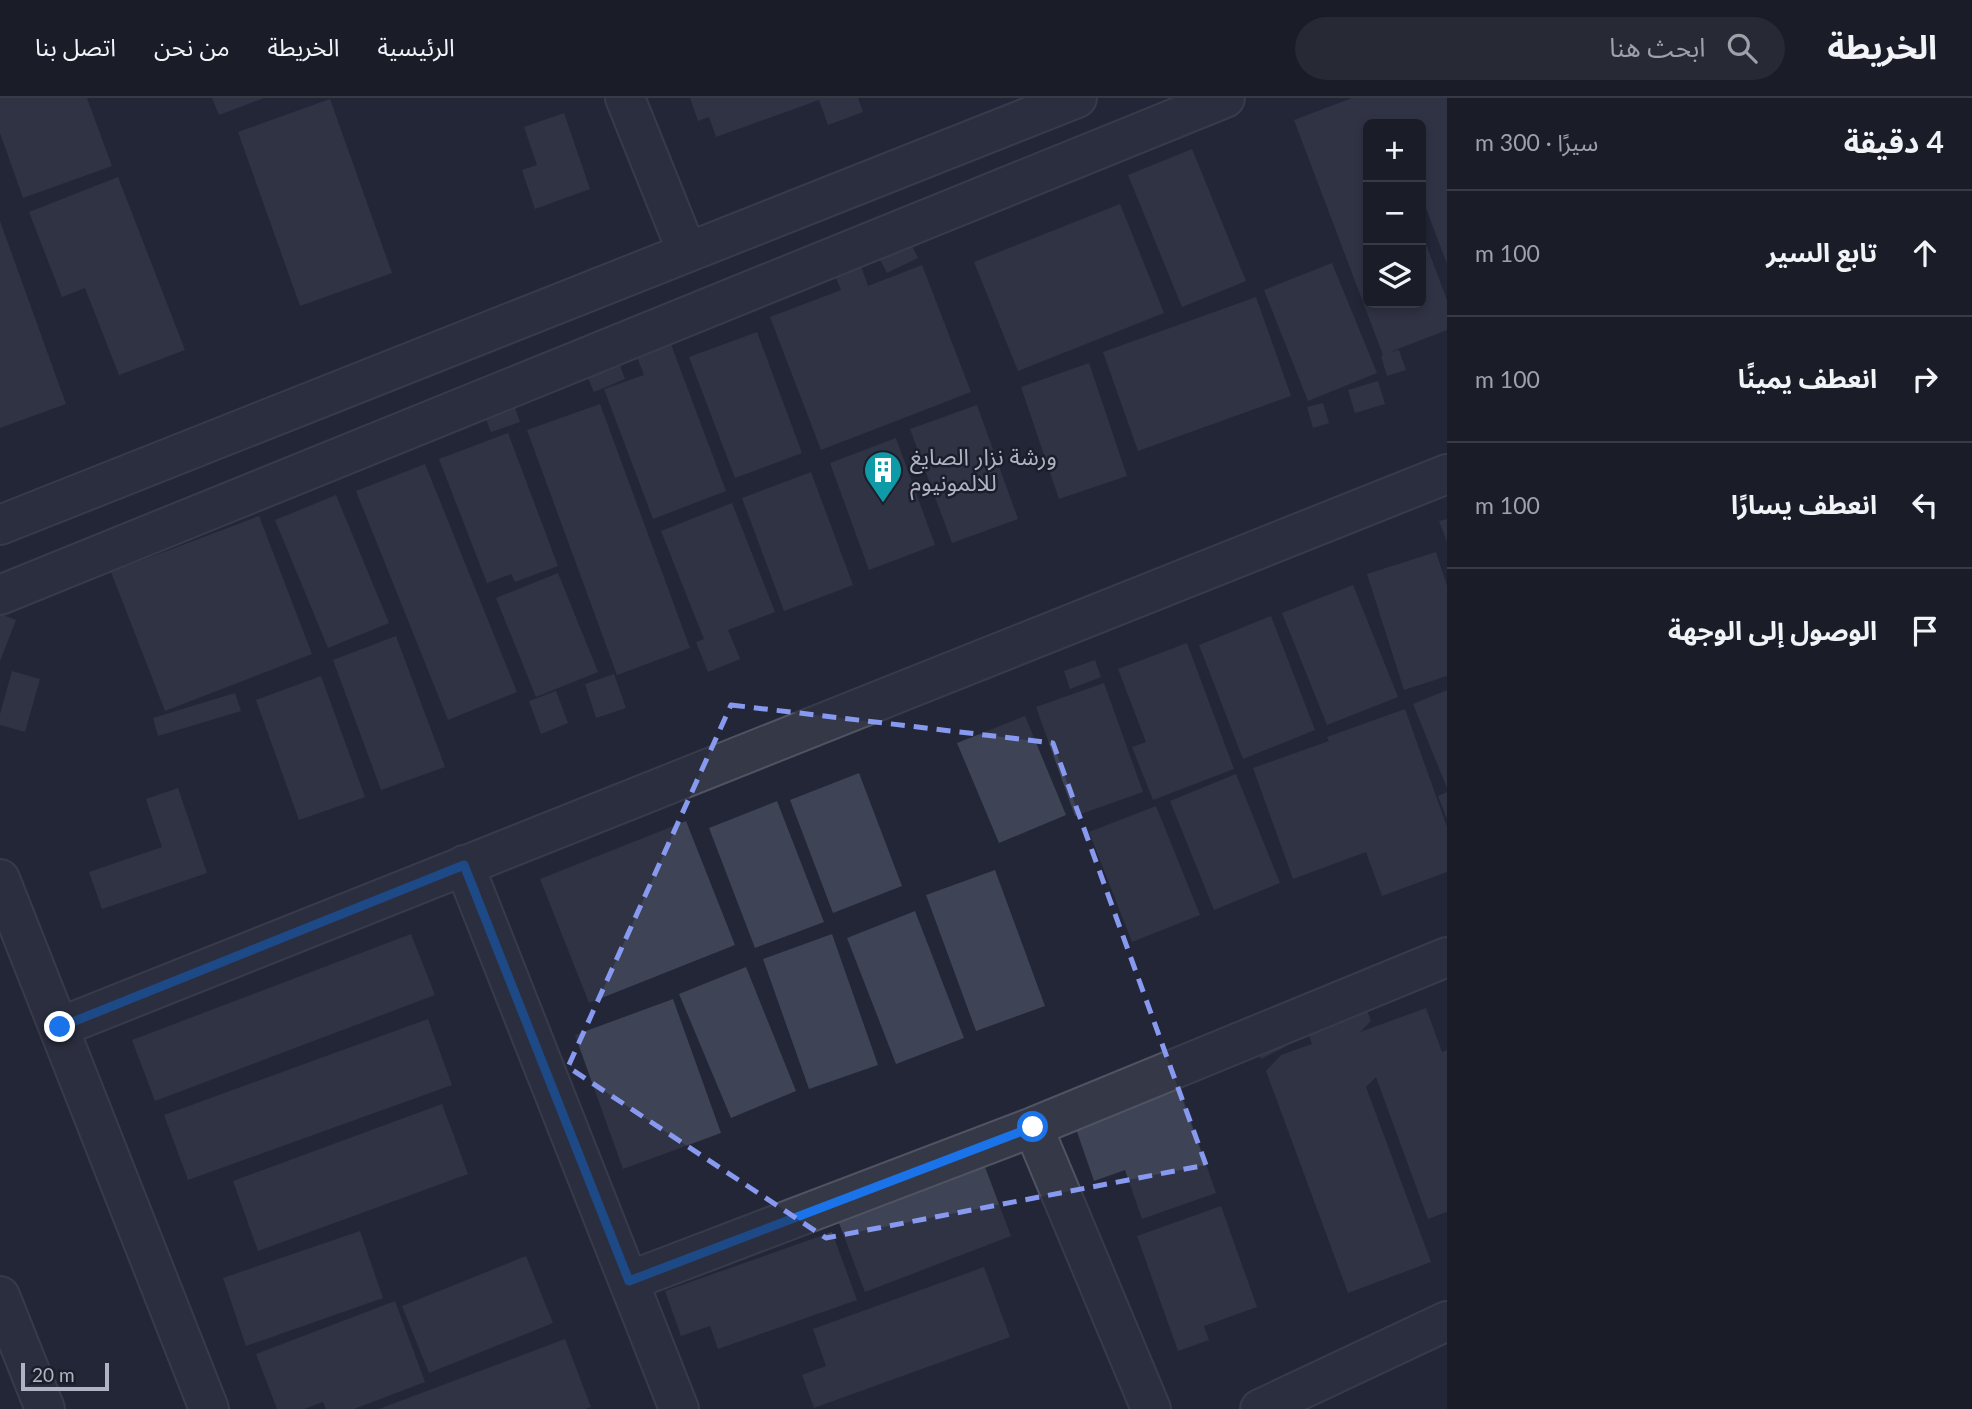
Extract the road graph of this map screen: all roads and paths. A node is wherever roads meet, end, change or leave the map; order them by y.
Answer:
1 (625, 98) edge
2 (1077, 98) edge
3 (1093, 98) edge
4 (1225, 98) edge
5 (1158, 111) edge
6 (1111, 145) junction
7 (687, 253) junction
8 (1447, 474) edge
9 (0, 525) edge
10 (0, 595) edge
11 (464, 865) junction
12 (0, 879) edge
13 (1447, 957) edge
14 (60, 1027) junction
15 (1033, 1127) junction
16 (629, 1281) junction
17 (0, 1296) edge
18 (1447, 1321) edge
19 (45, 1409) edge
20 (209, 1409) edge
21 (679, 1409) edge
22 (1151, 1409) edge
23 (1260, 1409) edge

1 - 7 street
2 - 7 street
3 - 6 street
4 - 5 street
5 - 6 street
6 - 10 street
7 - 9 street
8 - 11 street
11 - 14 street
11 - 16 street
12 - 14 street
13 - 15 street
14 - 20 street
15 - 16 street
15 - 22 street
16 - 21 street
17 - 19 street
18 - 23 street

